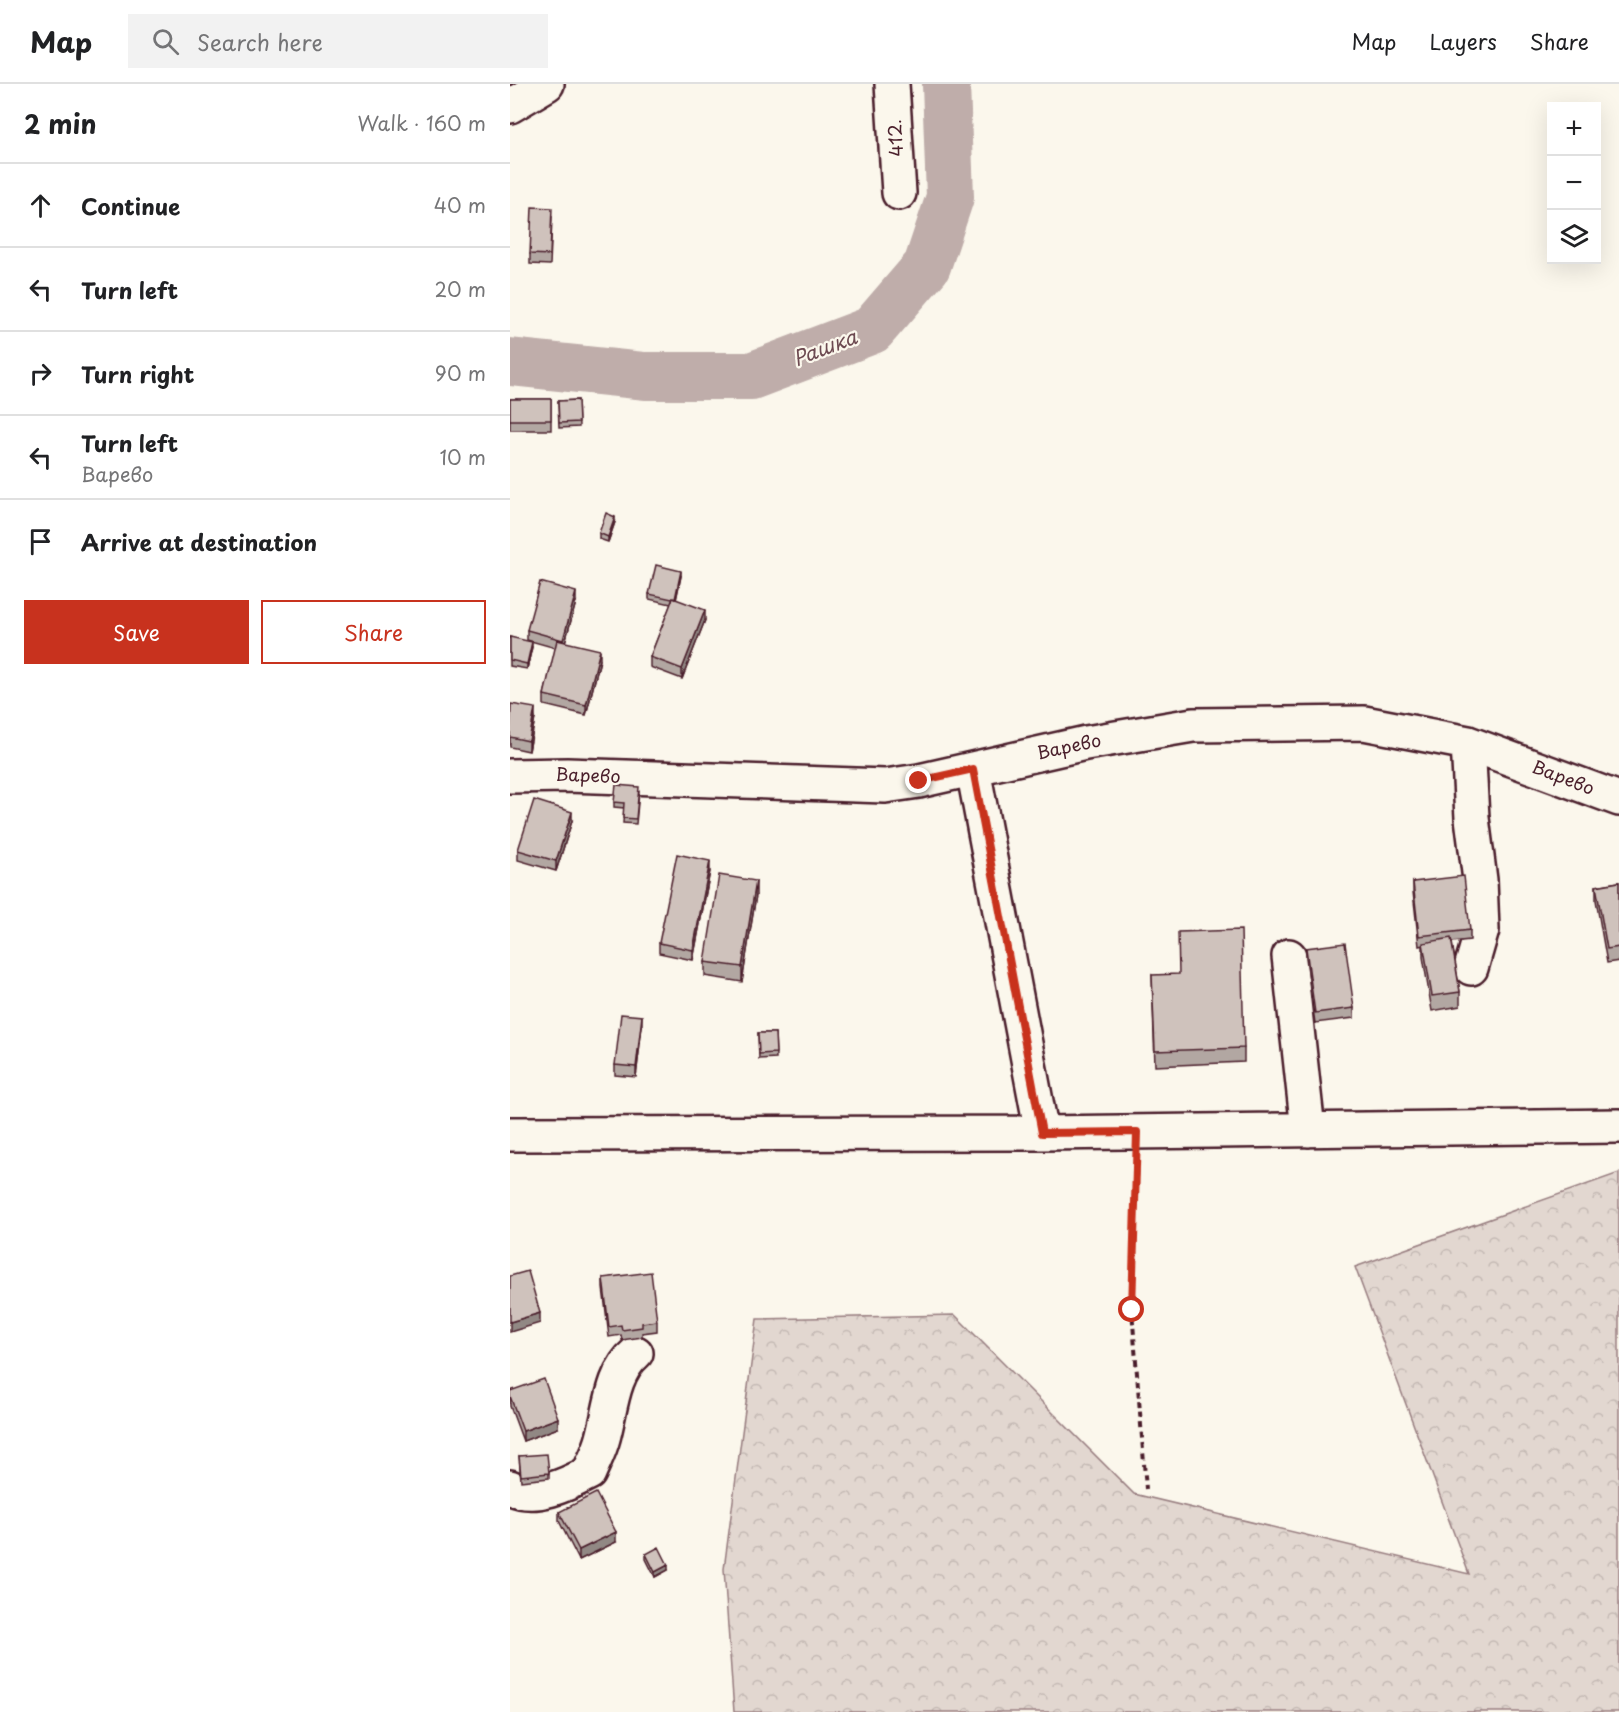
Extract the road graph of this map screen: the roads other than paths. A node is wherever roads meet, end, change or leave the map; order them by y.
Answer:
1 (547, 84) edge
2 (892, 84) edge
3 (510, 106) edge
4 (899, 193) dead end
5 (1468, 743) junction
6 (973, 769) junction
7 (510, 776) edge
8 (1619, 799) edge
9 (1289, 956) dead end
10 (1471, 968) dead end
11 (1619, 1126) edge
12 (1308, 1130) junction
13 (1042, 1133) junction
14 (510, 1134) edge
15 (636, 1353) dead end
16 (510, 1487) edge

1 - 3 street
2 - 4 street, 412.
5 - 6 street, Варево
5 - 8 street, Варево
5 - 10 street
6 - 7 street, Варево
6 - 13 street
9 - 12 street
11 - 12 street
12 - 13 street
13 - 14 street
15 - 16 street

